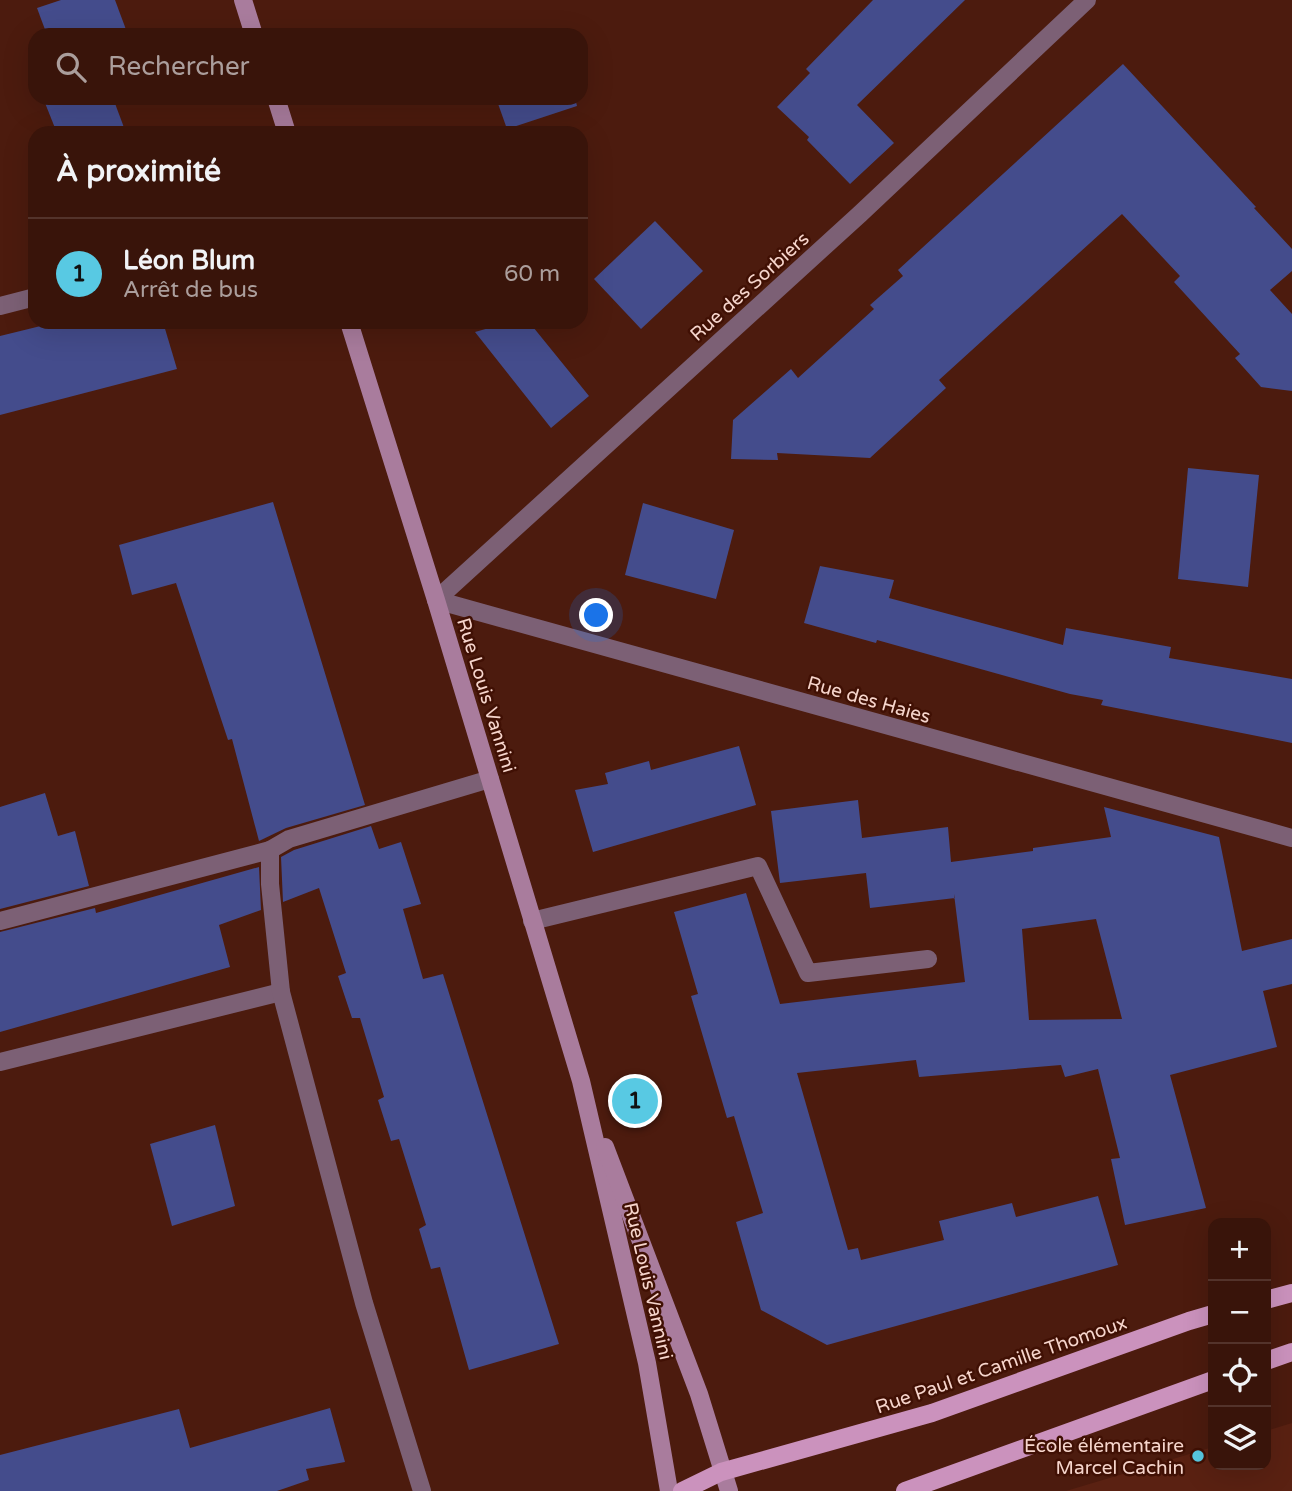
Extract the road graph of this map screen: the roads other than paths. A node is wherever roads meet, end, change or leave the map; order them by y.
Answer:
1 (243, 0) edge
2 (1087, 0) edge
3 (252, 28) edge
4 (278, 105) edge
5 (286, 126) edge
6 (28, 299) edge
7 (0, 306) edge
8 (351, 329) edge
9 (436, 600) junction
10 (490, 779) junction
11 (1292, 838) edge
12 (270, 850) junction
13 (0, 920) edge
14 (533, 921) junction
15 (928, 959) dead end
16 (281, 992) junction
17 (0, 1062) edge
18 (581, 1081) junction
19 (1292, 1293) edge
20 (1271, 1299) edge
21 (1208, 1315) edge
22 (1292, 1352) edge
23 (1271, 1359) edge
24 (1208, 1382) edge
25 (722, 1472) junction
26 (422, 1491) edge
27 (668, 1491) edge
28 (682, 1491) edge
29 (729, 1491) edge
30 (905, 1491) edge

1 - 3 main road
2 - 9 street, Rue des Sorbiers
4 - 5 main road
6 - 7 street
8 - 9 main road, Rue Louis Vannini
9 - 10 main road, Rue Louis Vannini
9 - 11 street, Rue des Haies
10 - 12 street
10 - 14 main road, Rue Louis Vannini
12 - 13 street
12 - 16 street
14 - 15 street
14 - 18 main road, Rue Louis Vannini
16 - 17 street
16 - 26 street
18 - 25 main road, Rue Louis Vannini
18 - 27 main road, Rue Louis Vannini
19 - 20 main road
21 - 25 main road, Rue Paul et Camille Thomoux
22 - 23 main road
24 - 30 main road
25 - 28 main road, Rue Paul et Camille Thomoux
25 - 29 main road, Rue Louis Vannini

